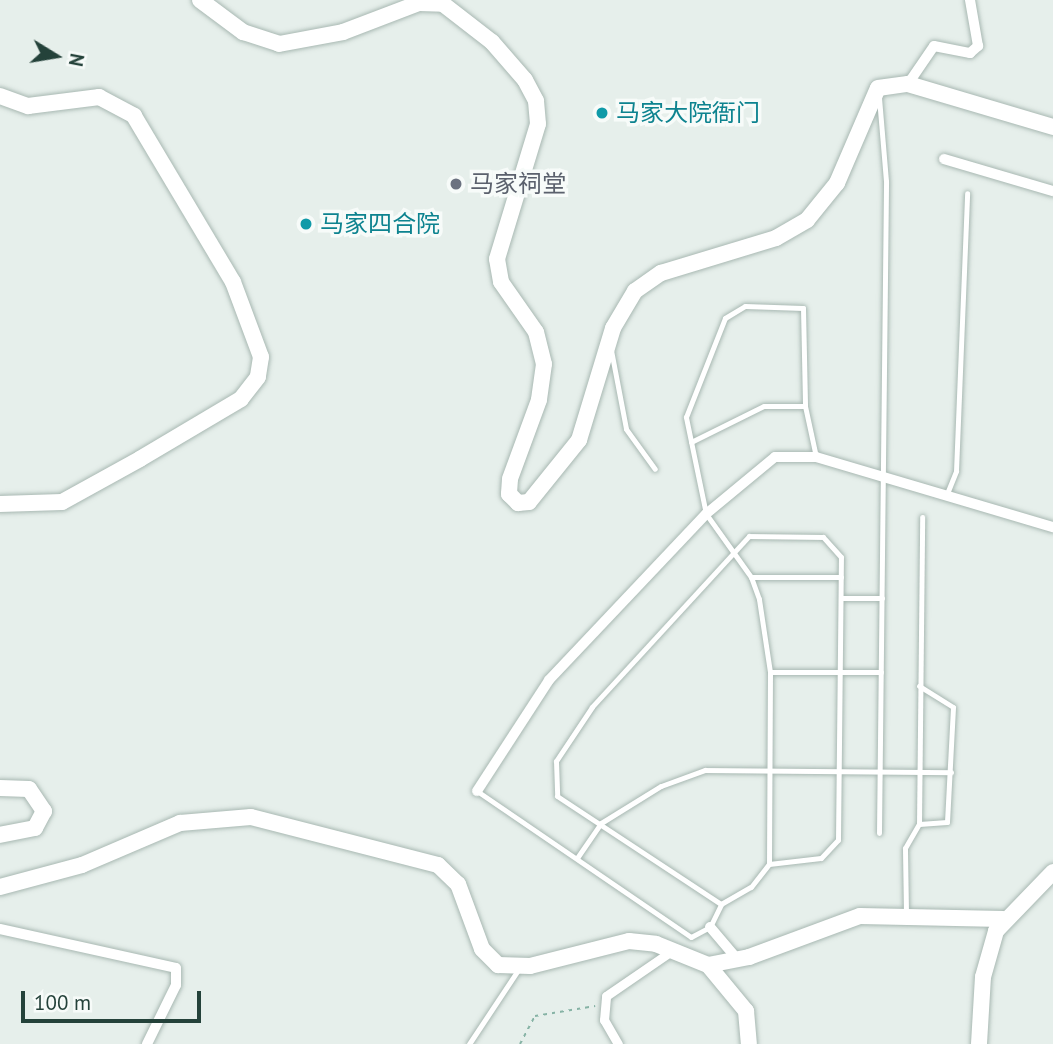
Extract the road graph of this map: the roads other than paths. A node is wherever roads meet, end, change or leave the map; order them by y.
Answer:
1 (200, 0) edge
2 (970, 0) edge
3 (908, 84) junction
4 (878, 88) junction
5 (0, 96) edge
6 (1053, 127) edge
7 (944, 159) dead end
8 (1053, 191) edge
9 (967, 192) dead end
10 (608, 343) junction
11 (805, 406) junction
12 (691, 442) junction
13 (816, 457) junction
14 (655, 469) dead end
15 (883, 477) junction
16 (946, 496) junction
17 (0, 504) edge
18 (706, 514) junction
19 (922, 517) dead end
20 (1053, 527) edge
21 (735, 553) junction
22 (751, 577) junction
23 (841, 578) junction
24 (841, 598) junction
25 (882, 598) junction
26 (771, 672) junction
27 (840, 672) junction
28 (881, 672) junction
29 (919, 686) junction
30 (769, 771) junction
31 (839, 771) junction
32 (880, 772) junction
33 (919, 772) junction
34 (951, 772) junction
35 (0, 788) edge
36 (477, 791) joint
37 (601, 823) junction
38 (919, 824) junction
39 (879, 833) dead end
40 (0, 835) edge
41 (577, 858) junction
42 (769, 864) junction
43 (1053, 872) edge
44 (0, 887) edge
45 (721, 904) junction
46 (906, 913) junction
47 (1003, 919) junction
48 (710, 927) junction
49 (0, 929) edge
50 (674, 950) junction
51 (738, 960) junction
52 (708, 965) junction
53 (520, 967) junction
54 (147, 1044) edge
55 (469, 1044) edge
56 (618, 1044) edge
57 (749, 1044) edge
58 (979, 1044) edge

1 - 10 main road
2 - 3 street
3 - 4 main road
3 - 6 main road
4 - 10 main road
4 - 15 lane
5 - 17 main road
7 - 8 street
9 - 16 lane
10 - 14 lane
11 - 12 lane
11 - 12 lane
11 - 13 lane
12 - 18 lane
13 - 15 street
13 - 18 street
15 - 16 street
15 - 25 lane
16 - 20 street
18 - 21 lane
18 - 36 street
19 - 29 lane
21 - 22 lane
21 - 23 lane
21 - 37 lane
22 - 23 lane
22 - 26 lane
23 - 24 lane
24 - 25 lane
24 - 27 lane
25 - 28 lane
26 - 27 lane
26 - 30 lane
27 - 28 lane
27 - 31 lane
28 - 32 lane
29 - 33 lane
29 - 34 lane
30 - 31 lane
30 - 37 lane
30 - 42 lane
31 - 32 lane
31 - 42 lane
32 - 33 lane
32 - 39 lane
33 - 34 lane
33 - 38 lane
34 - 38 lane
35 - 40 main road
36 - 41 lane
37 - 41 lane
37 - 45 lane
38 - 46 lane
41 - 48 lane
42 - 45 lane
43 - 47 main road
44 - 53 main road
45 - 48 lane
46 - 47 main road
46 - 51 main road
47 - 58 main road
48 - 51 street
49 - 54 street
50 - 52 main road
50 - 53 main road
50 - 56 street
51 - 52 main road
52 - 57 main road
53 - 55 lane

